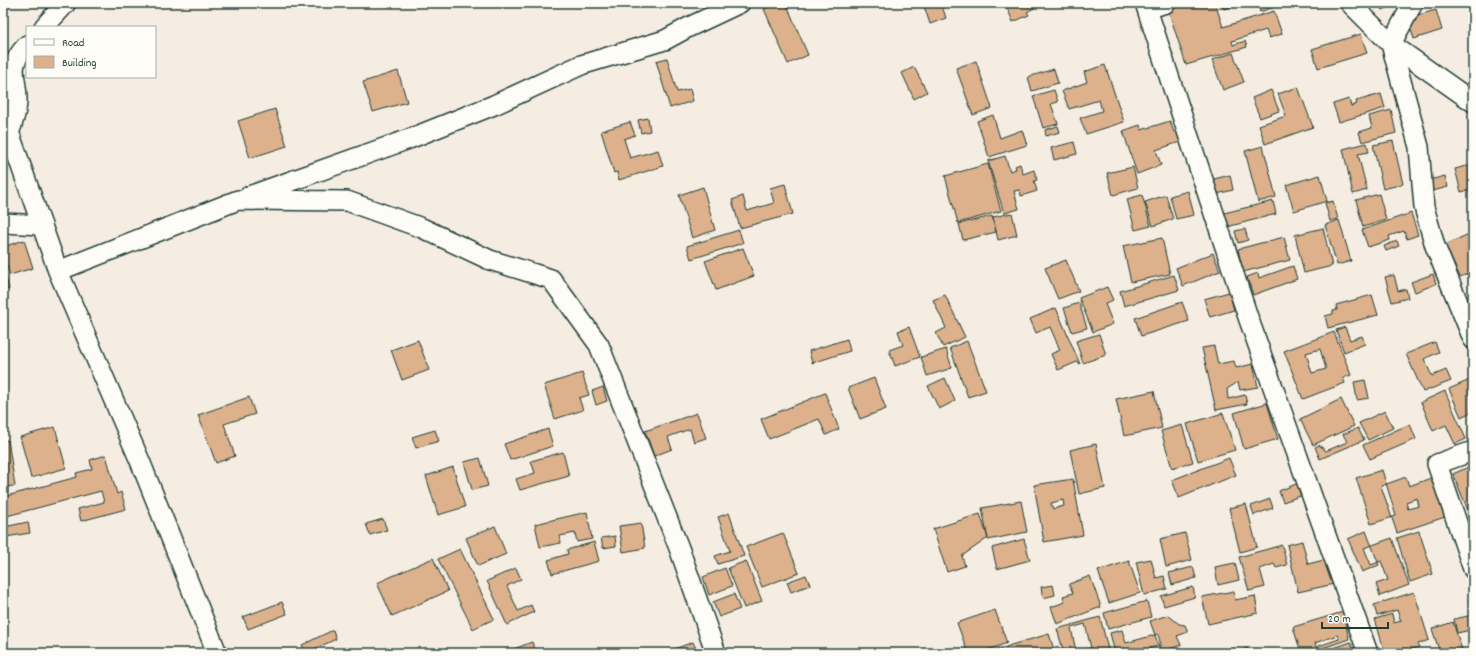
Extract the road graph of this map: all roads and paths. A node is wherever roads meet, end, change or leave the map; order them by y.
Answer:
1 (66, 3) edge
2 (740, 3) edge
3 (1166, 3) edge
4 (1350, 3) edge
5 (1413, 3) edge
6 (1146, 6) edge
7 (45, 26) edge
8 (1391, 44) junction
9 (26, 46) edge
10 (1473, 102) edge
11 (3, 115) edge
12 (9, 133) junction
13 (238, 200) junction
14 (3, 222) edge
15 (42, 225) junction
16 (58, 271) junction
17 (1473, 339) edge
18 (1473, 451) edge
19 (1473, 569) edge
20 (217, 653) edge
21 (716, 653) edge
22 (1368, 653) edge

1 - 7 street
2 - 13 street
3 - 6 street
4 - 8 street
5 - 8 street
6 - 22 street
8 - 10 street
8 - 17 street
9 - 12 street
11 - 12 street
12 - 15 street
13 - 16 street
13 - 21 street
14 - 15 street
15 - 16 street
16 - 20 street
18 - 19 street

